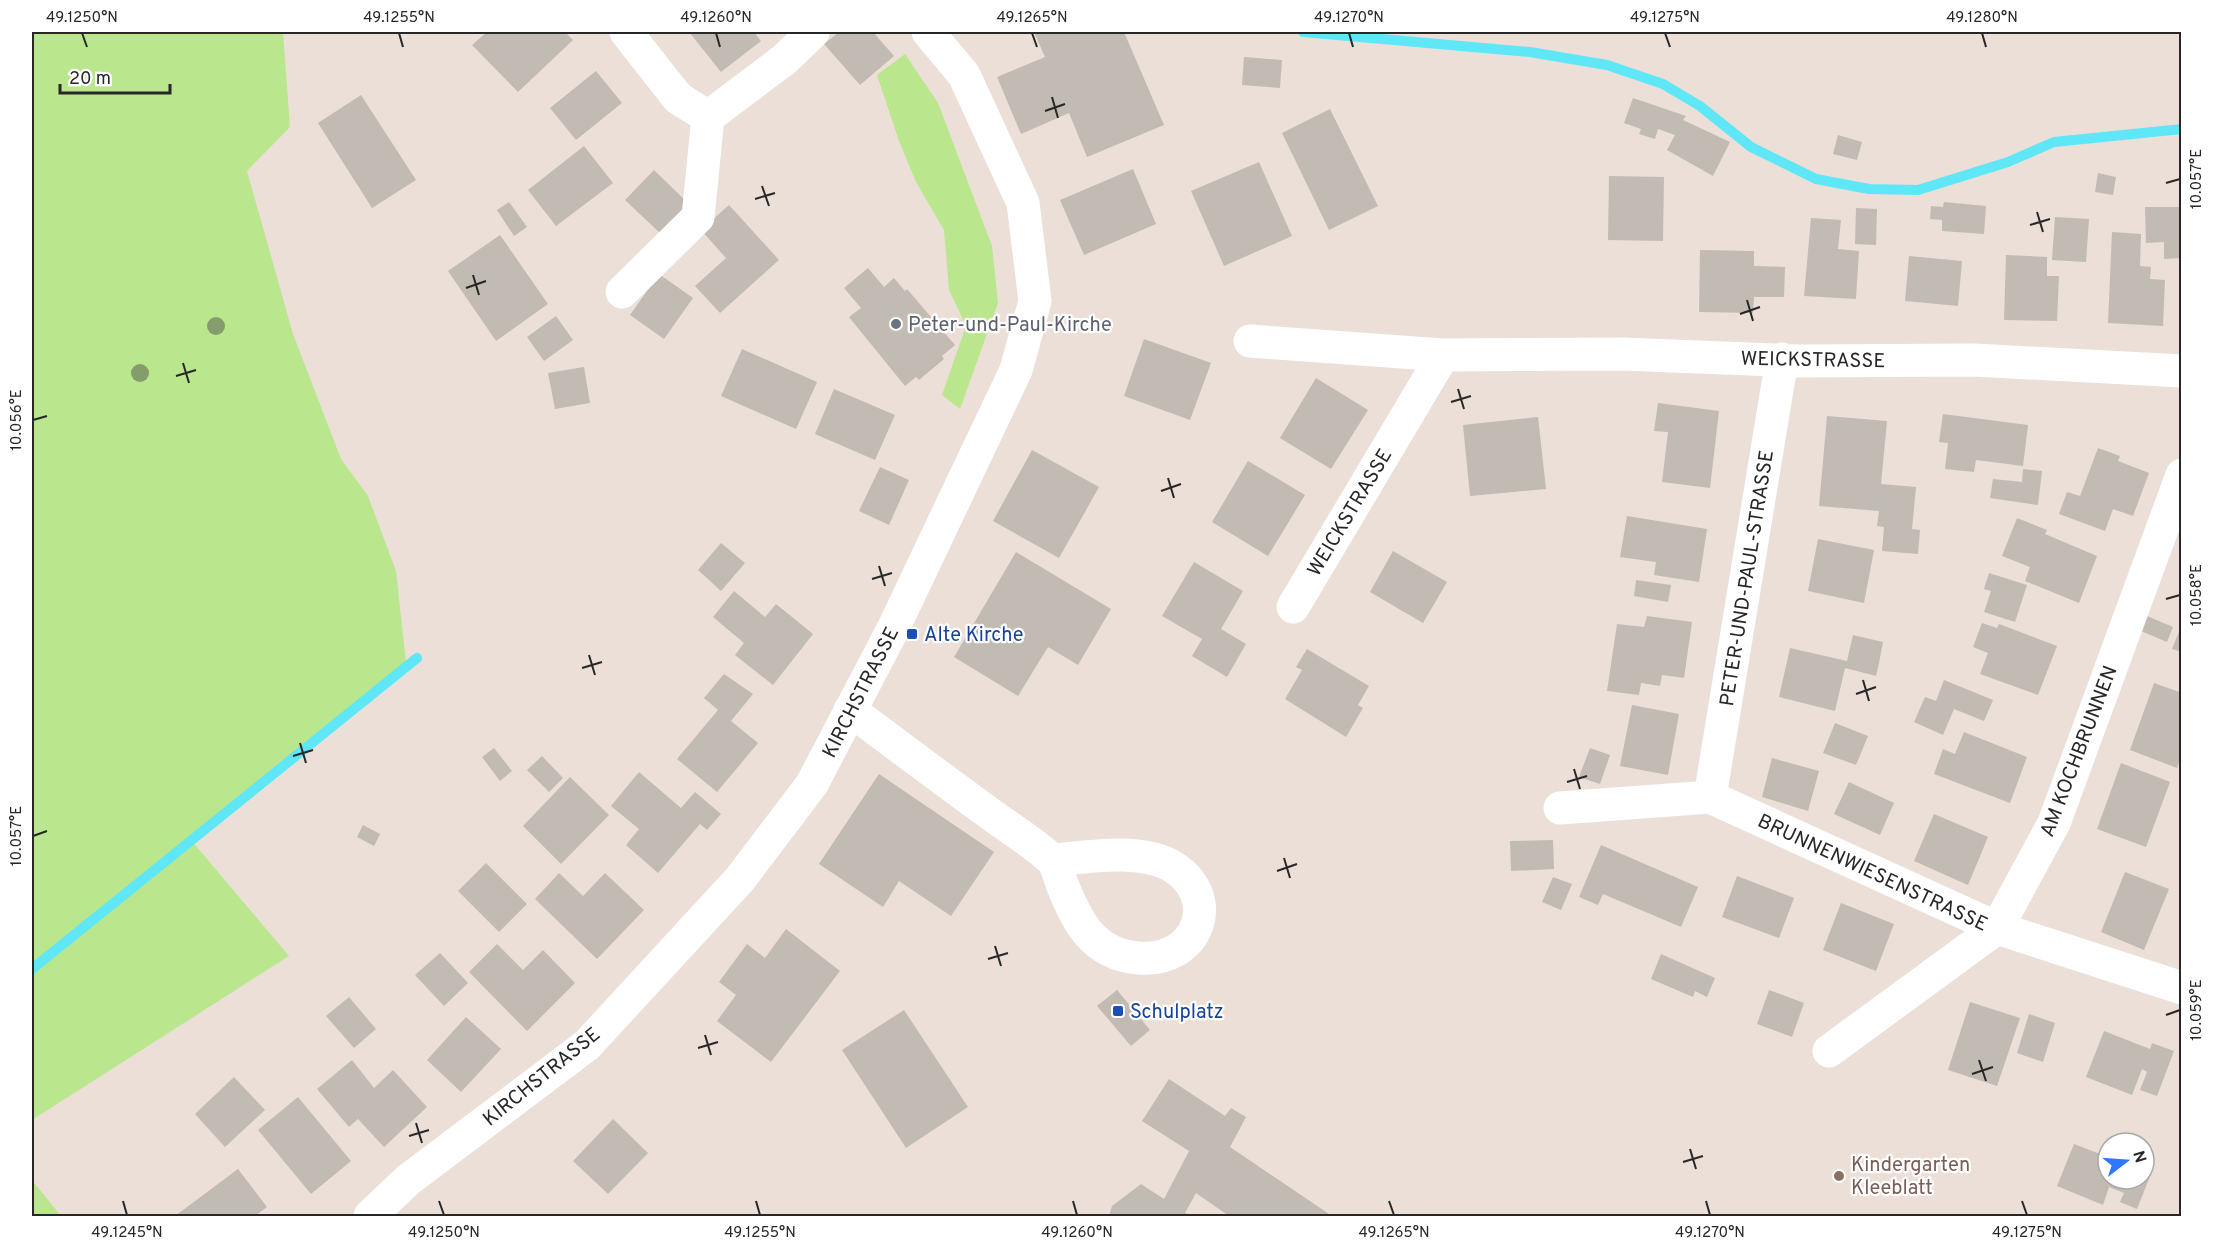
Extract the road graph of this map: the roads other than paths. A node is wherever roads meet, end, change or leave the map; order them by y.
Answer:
1 (626, 32) edge
2 (813, 32) edge
3 (928, 32) edge
4 (708, 117) junction
5 (622, 292) dead end
6 (1250, 340) dead end
7 (1443, 355) junction
8 (1782, 360) junction
9 (2181, 371) edge
10 (2181, 474) edge
11 (1293, 607) dead end
12 (850, 710) junction
13 (1710, 797) junction
14 (1560, 808) dead end
15 (1053, 860) dead end
16 (1996, 928) junction
17 (2181, 988) edge
18 (1829, 1051) dead end
19 (370, 1216) edge

1 - 4 street
2 - 4 street
3 - 12 street, KIRCHSTRASSE
4 - 5 street
6 - 7 street, WEICKSTRASSE
7 - 8 street, WEICKSTRASSE
7 - 11 street, WEICKSTRASSE
8 - 9 street, WEICKSTRASSE
8 - 13 street, PETER-UND-PAUL-STRASSE
10 - 16 street, AM KOCHBRUNNEN
12 - 15 street
12 - 19 street, KIRCHSTRASSE
13 - 14 street, BRUNNENWIESENSTRASSE
13 - 16 street, BRUNNENWIESENSTRASSE
16 - 17 street, BRUNNENWIESENSTRASSE
16 - 18 street, AM KOCHBRUNNEN

